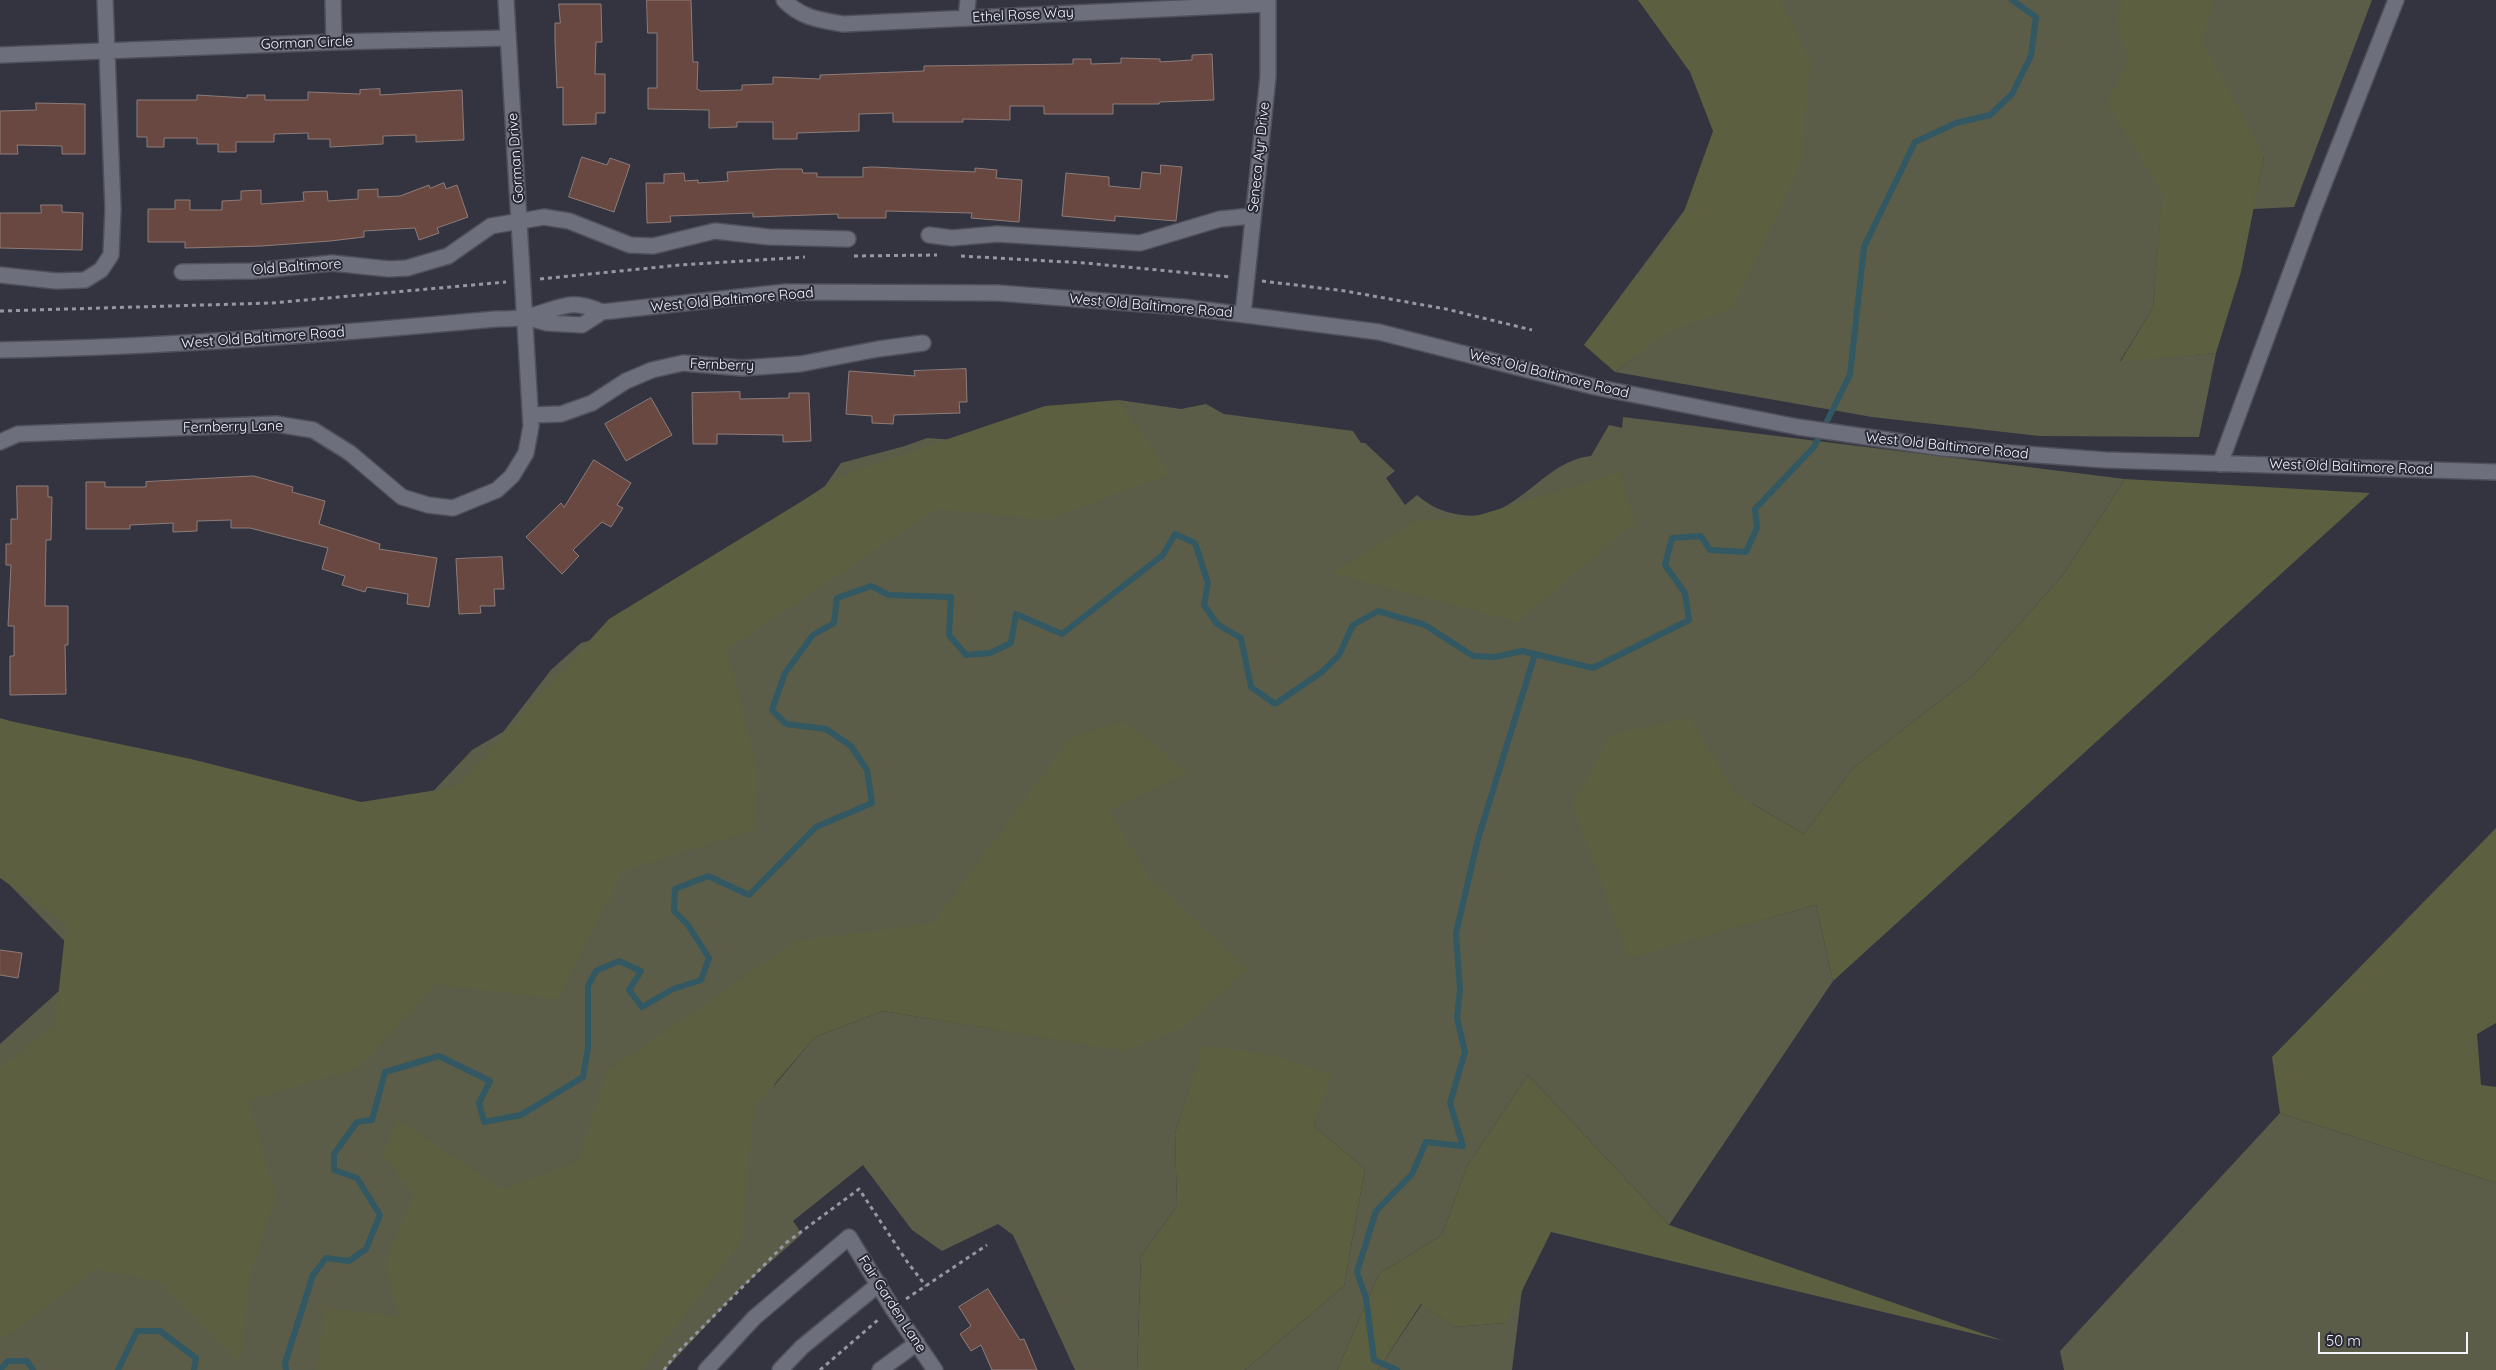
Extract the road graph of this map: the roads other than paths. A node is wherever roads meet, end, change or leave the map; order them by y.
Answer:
1 (105, 0) edge
2 (334, 0) edge
3 (506, 0) edge
4 (784, 0) edge
5 (968, 0) edge
6 (2396, 0) edge
7 (1268, 2) edge
8 (1104, 6) edge
9 (966, 18) junction
10 (508, 38) junction
11 (334, 42) junction
12 (107, 52) junction
13 (0, 55) edge
14 (1252, 216) junction
15 (520, 221) junction
16 (929, 236) dead end
17 (848, 239) dead end
18 (182, 272) dead end
19 (0, 275) edge
20 (1243, 314) junction
21 (526, 317) junction
22 (923, 343) dead end
23 (0, 350) edge
24 (531, 415) junction
25 (0, 442) edge
26 (2220, 464) junction
27 (2496, 472) edge
28 (879, 1284) junction
29 (917, 1343) junction
30 (706, 1370) edge
31 (780, 1370) edge
32 (880, 1370) edge
33 (935, 1370) edge

1 - 12 street
2 - 11 street
3 - 10 street, Gorman Drive
4 - 9 street, Ethel Rose Way
5 - 9 street
6 - 26 street
7 - 8 street, Ethel Rose Way
7 - 14 street, Seneca Ayr Drive
8 - 9 street, Ethel Rose Way
10 - 11 street, Gorman Circle
10 - 15 street, Gorman Drive
11 - 12 street, Gorman Circle
12 - 13 street, Gorman Circle
12 - 19 street
14 - 16 street
14 - 20 street, Seneca Ayr Drive
15 - 17 street, Old Baltimore
15 - 18 street, Old Baltimore
15 - 21 street, Gorman Drive
20 - 21 street, West Old Baltimore Road
20 - 26 street, West Old Baltimore Road
21 - 23 street, West Old Baltimore Road
21 - 24 street, Fernberry Lane
22 - 24 street, Fernberry
24 - 25 street, Fernberry Lane
26 - 27 street, West Old Baltimore Road
28 - 29 street, Fair Garden Lane
28 - 30 street, Fair Garden Lane
28 - 31 street
29 - 32 street
29 - 33 street, Fair Garden Lane

